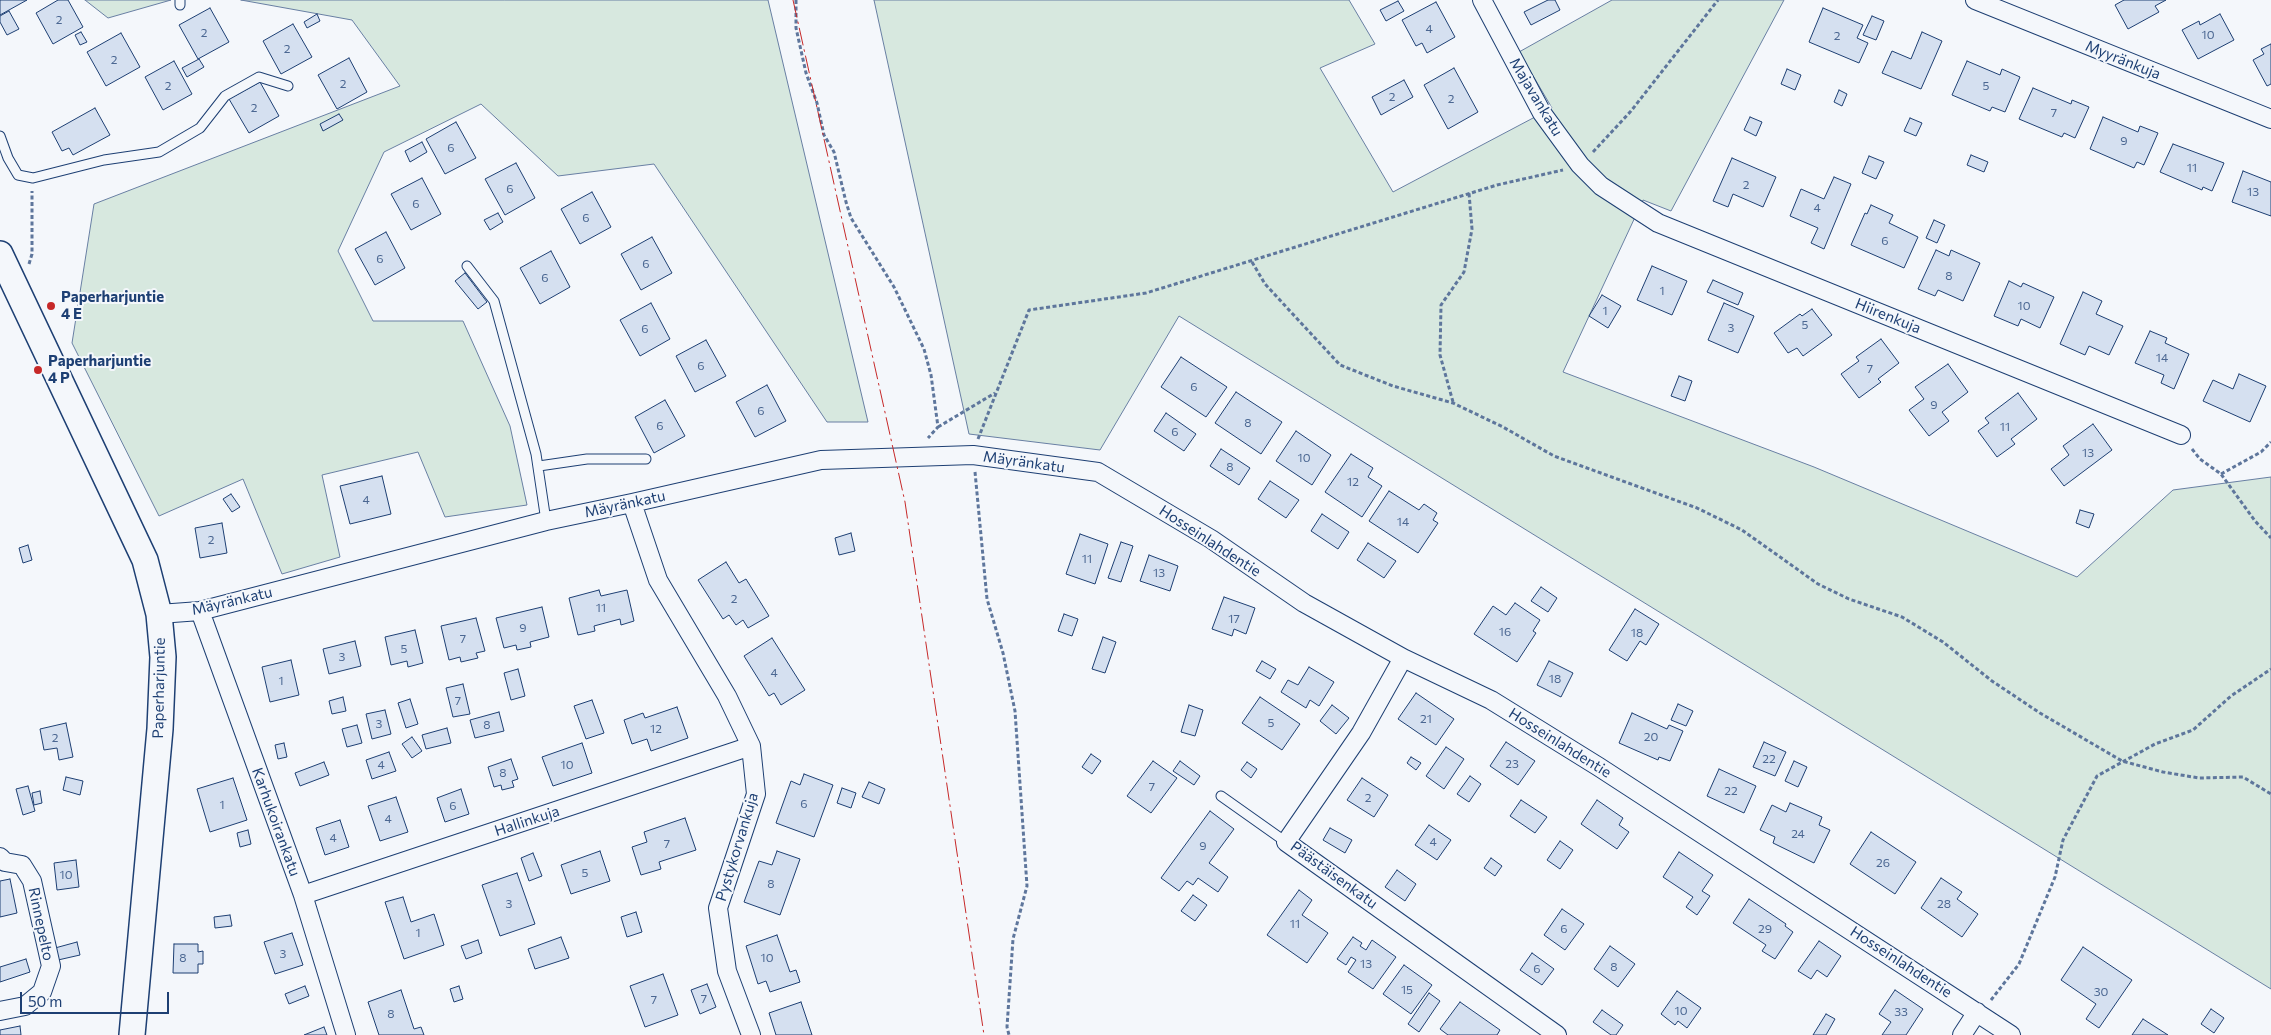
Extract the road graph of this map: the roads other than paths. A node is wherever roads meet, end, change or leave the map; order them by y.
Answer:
1 (1482, 0) edge
2 (1975, 0) edge
3 (288, 86) dead end
4 (2271, 119) edge
5 (0, 136) edge
6 (1601, 186) joint
7 (0, 254) edge
8 (467, 266) dead end
9 (2181, 435) road end
10 (646, 459) dead end
11 (539, 466) junction
12 (1098, 472) joint
13 (632, 504) junction
14 (546, 521) junction
15 (200, 611) junction
16 (159, 614) junction
17 (1403, 658) junction
18 (751, 746) junction
19 (1221, 796) dead end
20 (1286, 842) junction
21 (0, 857) edge
22 (302, 895) junction
23 (0, 1011) edge
24 (1977, 1012) junction
25 (132, 1035) edge
26 (346, 1035) edge
27 (751, 1035) edge
28 (1557, 1035) edge
29 (1962, 1035) edge
30 (2012, 1035) edge

1 - 6 street, Majavankatu
2 - 4 street, Myyränkuja
3 - 5 lane
6 - 9 street, Hiirenkuja
7 - 16 street, Paperharjuntie
8 - 11 lane
10 - 11 lane
11 - 14 lane
12 - 13 street, Mäyränkatu
12 - 17 street, Hosseinlahdentie
13 - 14 street, Mäyränkatu
13 - 18 street, Pystykorvankuja
14 - 15 street, Mäyränkatu
15 - 16 street, Mäyränkatu
15 - 22 street, Karhukoirankatu
16 - 25 street, Paperharjuntie
17 - 20 street, Päästäisenkatu
17 - 24 street, Hosseinlahdentie
18 - 22 street, Hallinkuja
18 - 27 street, Pystykorvankuja
19 - 20 lane
20 - 28 street, Päästäisenkatu
21 - 23 street, Rinnepelto
22 - 26 street, Karhukoirankatu
24 - 29 street
24 - 30 street, Hosseinlahdentie

